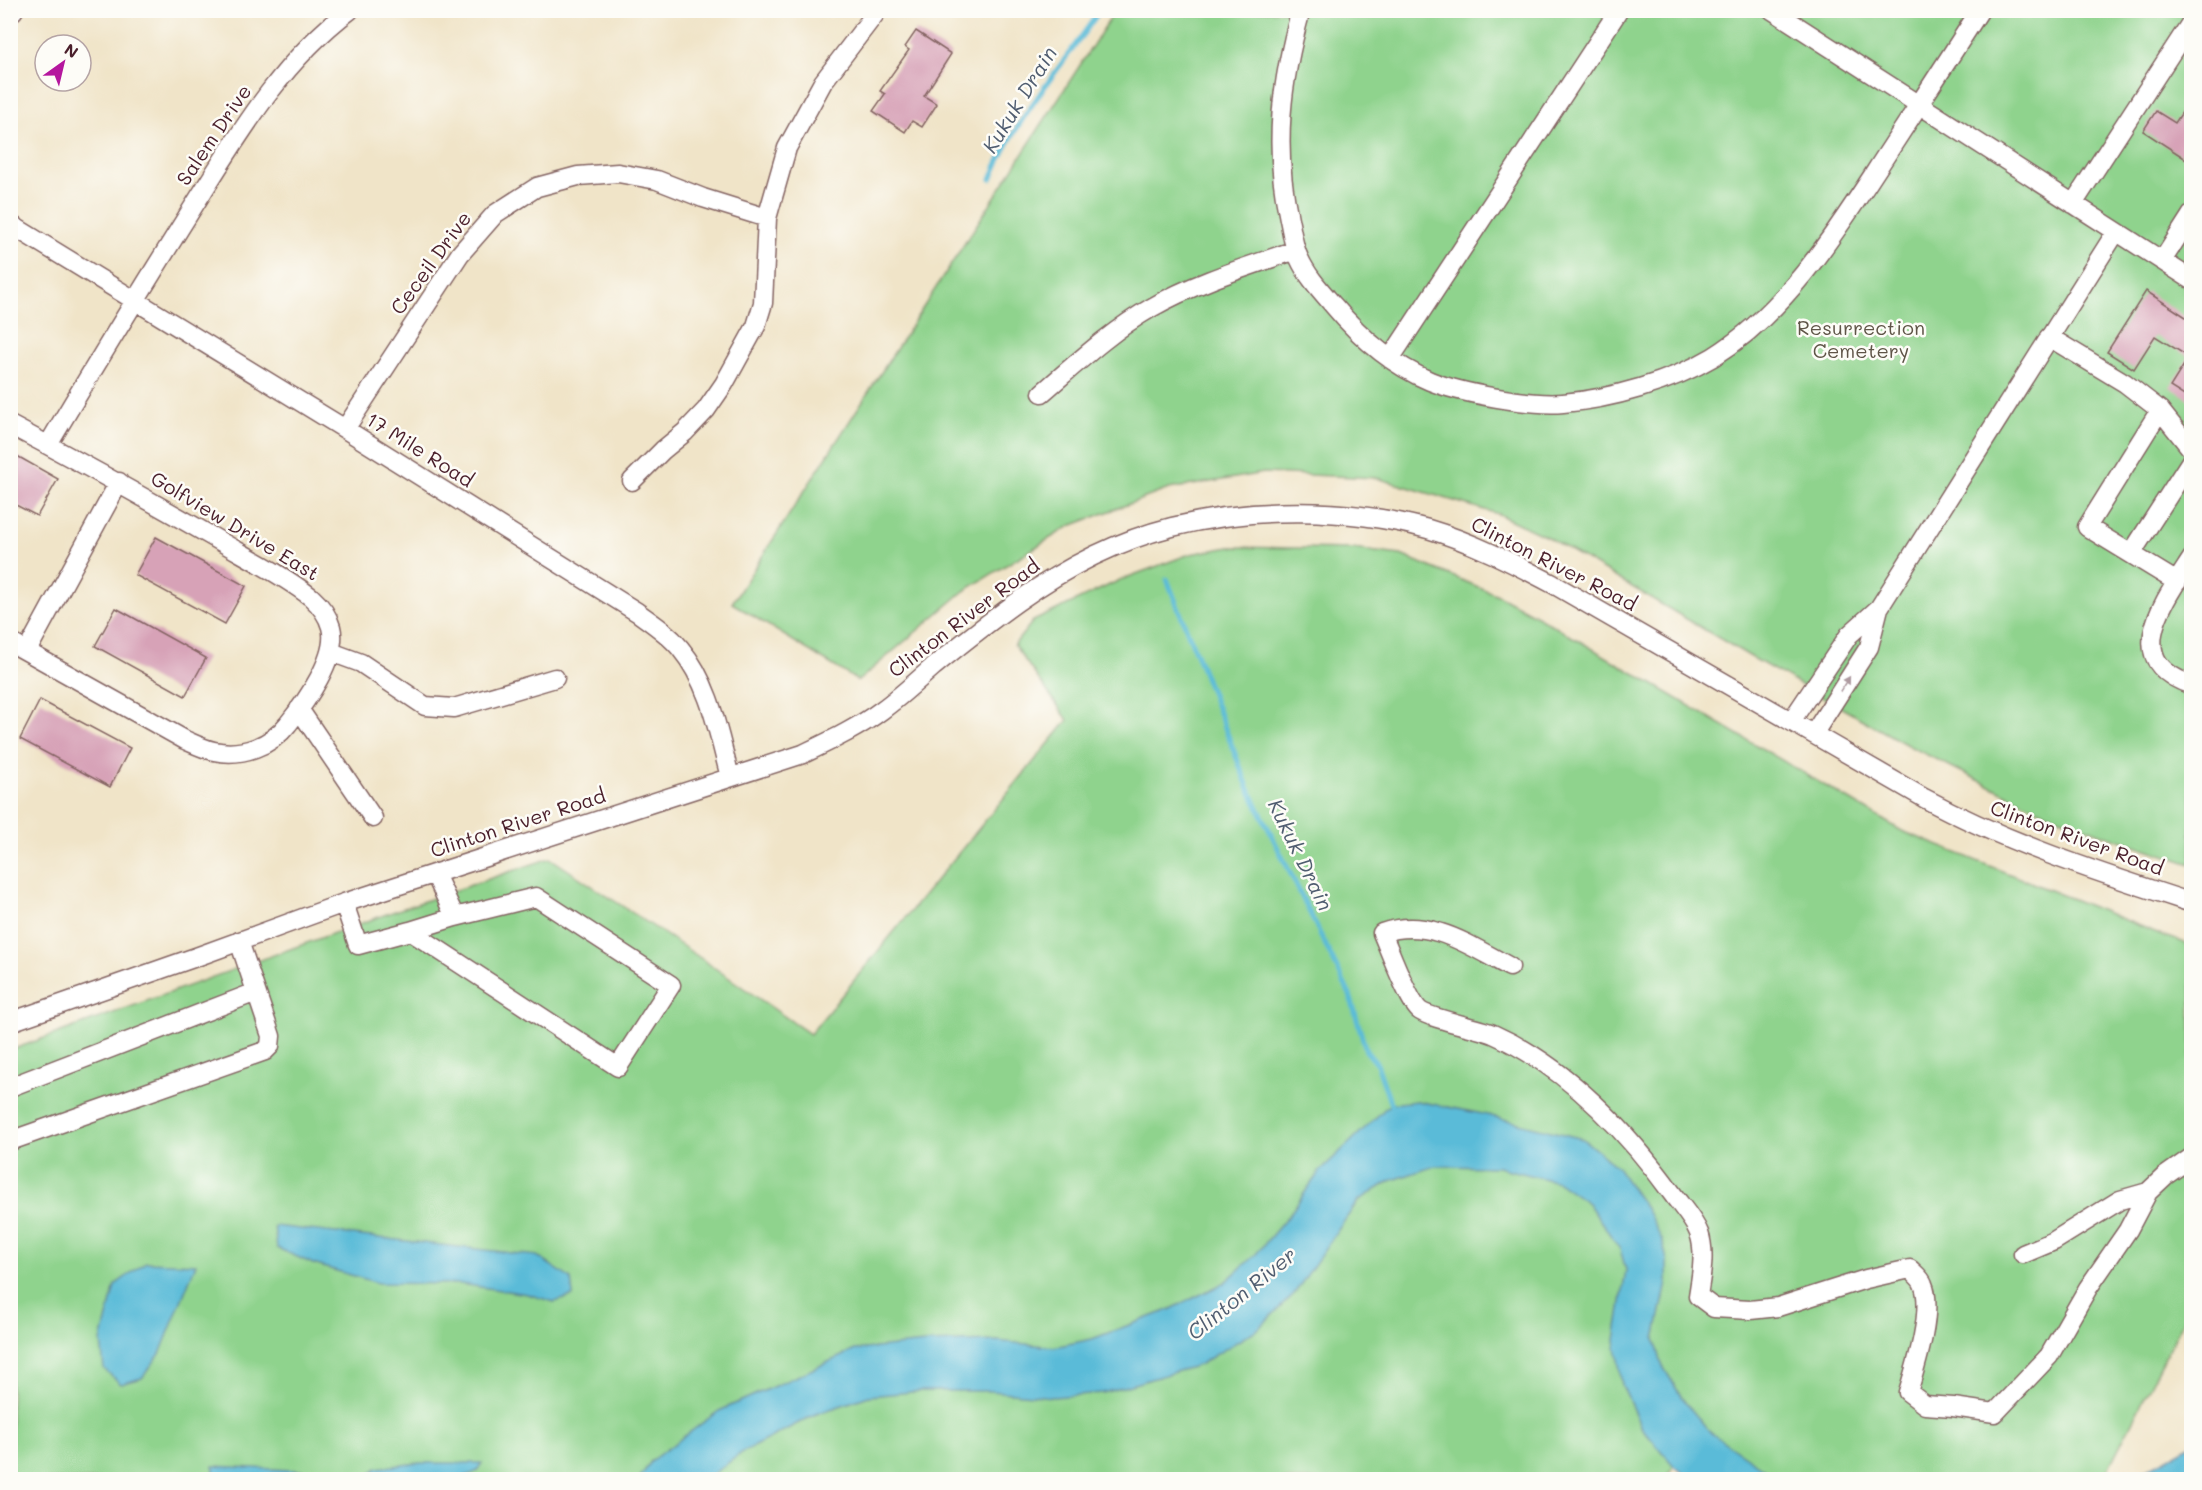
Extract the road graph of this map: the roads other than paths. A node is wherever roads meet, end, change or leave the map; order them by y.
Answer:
1 (14, 10) edge
2 (350, 10) edge
3 (1301, 10) edge
4 (1619, 10) edge
5 (1772, 10) edge
6 (1980, 10) edge
7 (873, 12) edge
8 (10, 14) edge
9 (2192, 21) edge
10 (1919, 105) junction
11 (2073, 204) junction
12 (2192, 214) edge
13 (767, 218) junction
14 (10, 225) edge
15 (2116, 232) junction
16 (1296, 250) junction
17 (2162, 261) junction
18 (2192, 280) edge
19 (134, 300) junction
20 (2049, 337) junction
21 (1390, 359) junction
22 (1042, 393) dead end
23 (2160, 410) junction
24 (10, 425) edge
25 (345, 429) junction
26 (48, 445) junction
27 (2192, 450) edge
28 (2192, 459) edge
29 (632, 481) dead end
30 (119, 483) junction
31 (2131, 554) junction
32 (2192, 558) edge
33 (2176, 582) junction
34 (1879, 608) junction
35 (10, 642) edge
36 (27, 651) junction
37 (331, 652) junction
38 (555, 678) dead end
39 (2192, 685) edge
40 (299, 709) junction
41 (1792, 720) junction
42 (1814, 733) junction
43 (730, 777) junction
44 (373, 818) dead end
45 (435, 874) junction
46 (344, 903) junction
47 (2192, 903) edge
48 (455, 917) junction
49 (410, 931) junction
50 (239, 941) junction
51 (1510, 967) dead end
52 (256, 992) junction
53 (10, 1022) edge
54 (10, 1087) edge
55 (10, 1142) edge
56 (2192, 1157) edge
57 (2148, 1192) junction
58 (2023, 1254) dead end

1 - 8 street
2 - 19 street, Salem Drive
3 - 16 street
4 - 21 street
5 - 10 street
6 - 10 street
7 - 13 street
9 - 11 street
10 - 11 street
10 - 21 street
11 - 15 street
12 - 17 street
13 - 25 street, Ceceil Drive
13 - 29 street
14 - 19 street, 17 Mile Road
15 - 17 street
15 - 20 street
16 - 21 street
16 - 22 street
17 - 18 street
19 - 25 street, 17 Mile Road
19 - 26 street, Salem Drive
20 - 23 street
20 - 34 street
23 - 27 street
23 - 31 street
24 - 26 street, Golfview Drive East
25 - 43 street, 17 Mile Road
26 - 30 street, Golfview Drive East
28 - 31 street
30 - 36 street
30 - 37 street, Golfview Drive East
31 - 33 street
32 - 33 street
33 - 39 street
34 - 41 street
42 -> 34 street
35 - 36 street
36 - 40 street
37 - 38 street
37 - 40 street
40 - 44 street
41 - 42 street, Clinton River Road
41 - 43 street, Clinton River Road
42 - 47 street, Clinton River Road
43 - 45 street, Clinton River Road
45 - 46 street, Clinton River Road
45 - 48 street
46 - 49 street
46 - 50 street, Clinton River Road
48 - 49 street
48 - 49 street
50 - 52 street
50 - 53 street, Clinton River Road
51 - 57 street
52 - 54 street
52 - 55 street
56 - 57 street
57 - 58 street

